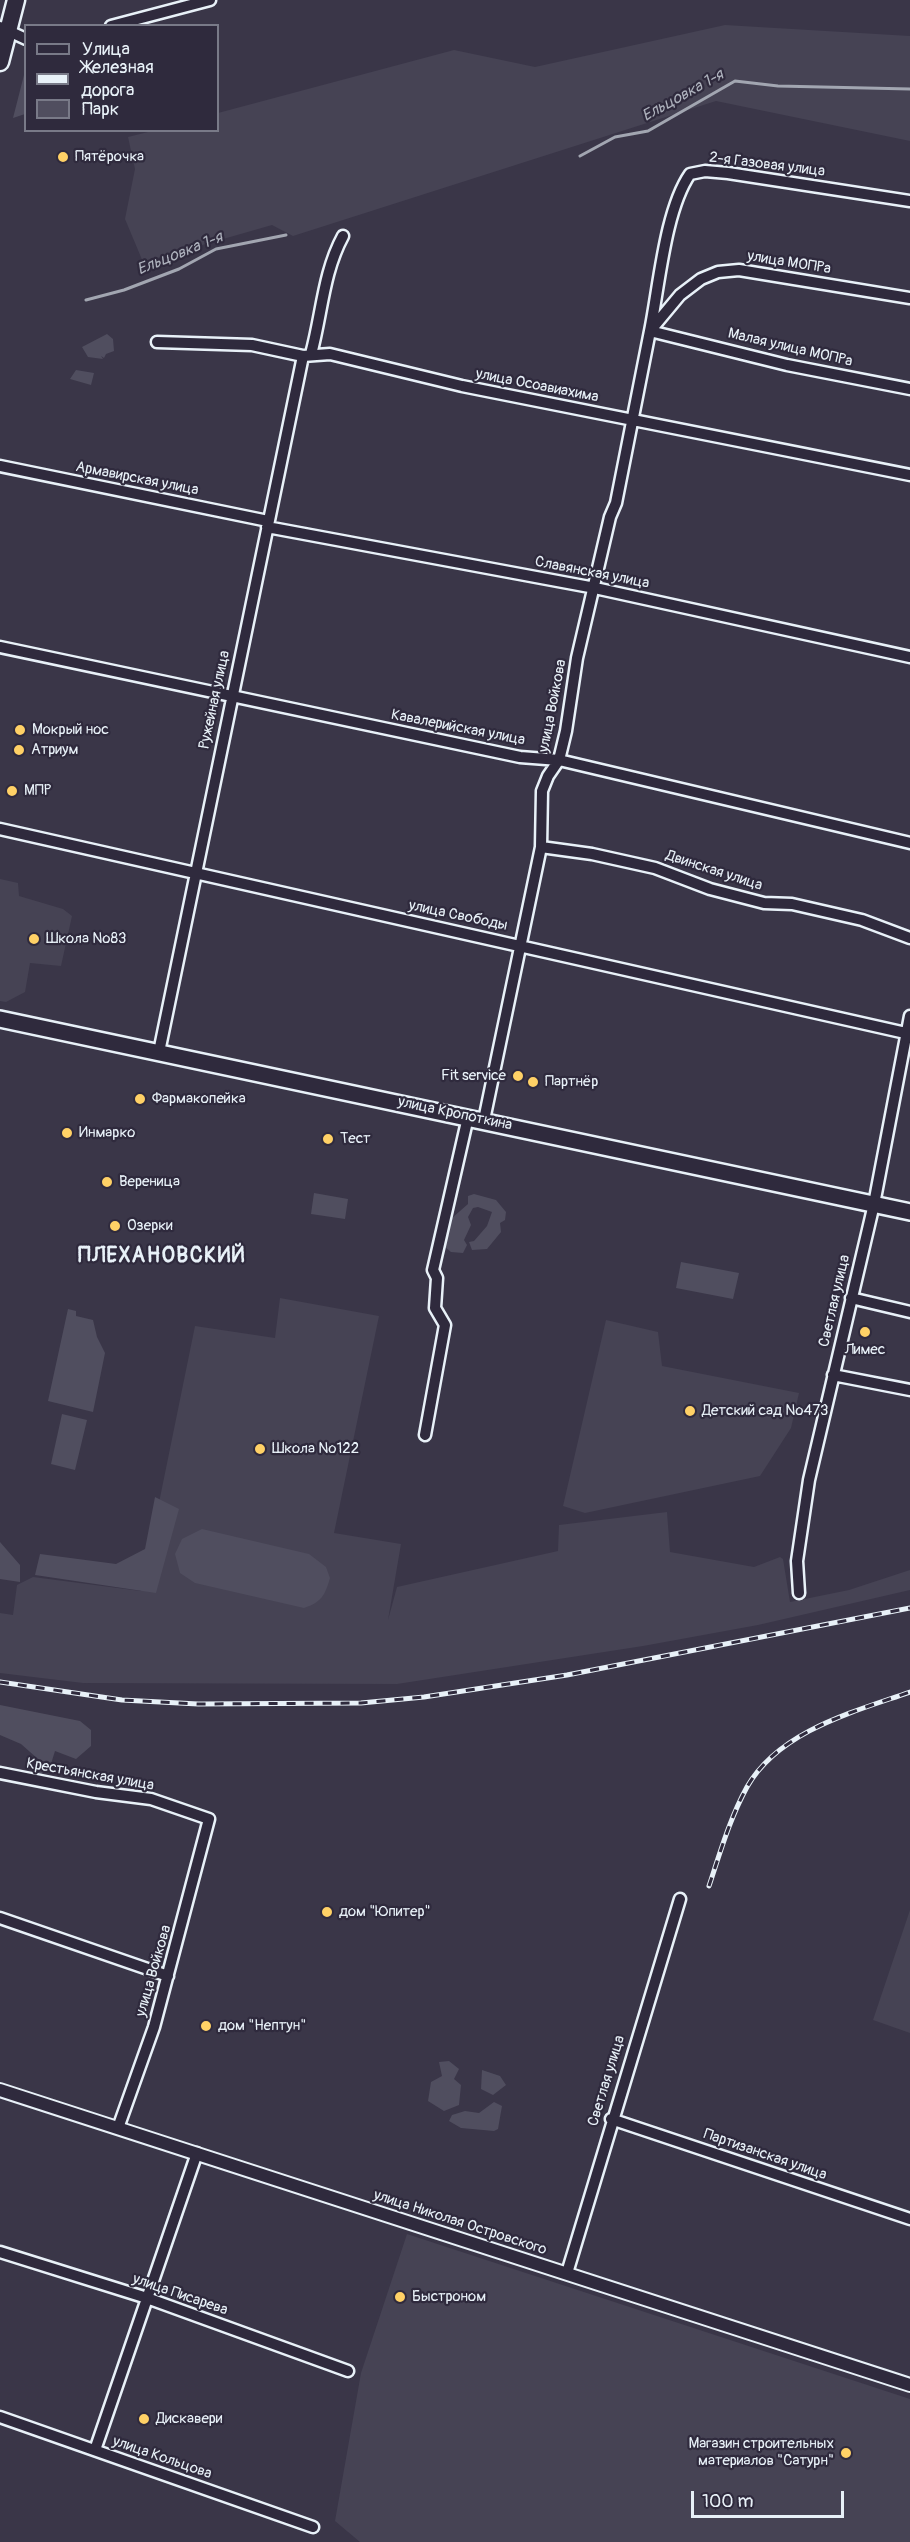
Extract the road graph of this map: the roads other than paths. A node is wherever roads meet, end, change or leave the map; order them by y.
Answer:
1 (210, 0) edge
2 (10, 7) edge
3 (119, 24) edge
4 (4, 29) edge
5 (24, 38) edge
6 (0, 61) edge
7 (910, 201) edge
8 (344, 236) dead end
9 (910, 298) edge
10 (650, 331) junction
11 (157, 342) dead end
12 (307, 355) junction
13 (910, 388) edge
14 (632, 420) junction
15 (0, 466) edge
16 (910, 475) edge
17 (267, 524) junction
18 (595, 588) junction
19 (0, 647) edge
20 (910, 657) edge
21 (230, 697) junction
22 (559, 760) junction
23 (0, 829) edge
24 (910, 843) edge
25 (541, 847) junction
26 (194, 874) junction
27 (910, 938) edge
28 (522, 945) junction
29 (910, 1016) edge
30 (0, 1019) edge
31 (908, 1033) edge
32 (159, 1052) junction
33 (468, 1117) junction
34 (484, 1120) junction
35 (874, 1204) junction
36 (910, 1212) edge
37 (851, 1298) junction
38 (910, 1312) edge
39 (833, 1374) junction
40 (910, 1390) edge
41 (425, 1435) dead end
42 (799, 1593) dead end
43 (0, 1773) edge
44 (209, 1819) joint
45 (680, 1899) dead end
46 (0, 1918) edge
47 (168, 1976) junction
48 (0, 2090) edge
49 (611, 2119) junction
50 (118, 2128) junction
51 (197, 2153) junction
52 (910, 2220) edge
53 (0, 2252) edge
54 (567, 2272) junction
55 (147, 2298) junction
56 (348, 2371) dead end
57 (910, 2385) edge
58 (0, 2417) edge
59 (95, 2450) junction
60 (313, 2527) dead end

1 - 3 street
2 - 4 highway
4 - 5 street
4 - 6 highway
7 - 10 street, 2-я Газовая улица
8 - 12 street, Ружейная улица
9 - 10 street, улица МОПРа
10 - 13 street, Малая улица МОПРа
10 - 14 street, улица Войкова
11 - 12 street, улица Осоавиахима
12 - 14 street, улица Осоавиахима
12 - 17 street, Ружейная улица
14 - 16 street, улица Осоавиахима
14 - 18 street, улица Войкова
15 - 17 street, Армавирская улица
17 - 18 street, Славянская улица
17 - 21 street, Ружейная улица
18 - 20 street, Славянская улица
18 - 22 street, улица Войкова
19 - 21 street, Кавалерийская улица
21 - 22 street, Кавалерийская улица
21 - 26 street, Ружейная улица
22 - 24 street, Кавалерийская улица
22 - 25 street, улица Войкова
23 - 26 street, улица Свободы
25 - 27 street, Двинская улица
25 - 28 street, улица Войкова
26 - 28 street, улица Свободы
26 - 32 street, Ружейная улица
28 - 31 street, улица Свободы
28 - 34 street, улица Войкова
29 - 31 street, Светлая улица
30 - 32 main road, улица Кропоткина
31 - 35 street, Светлая улица
32 - 33 main road, улица Кропоткина
33 - 34 main road, улица Кропоткина
33 - 41 street
34 - 35 main road, улица Кропоткина
35 - 36 main road, улица Кропоткина
35 - 37 street, Светлая улица
37 - 38 street
37 - 39 street, Светлая улица
39 - 40 street
39 - 42 street, Светлая улица
43 - 44 street, Крестьянская улица
44 - 47 street, улица Войкова
45 - 49 street, Светлая улица
46 - 47 street
47 - 50 street, улица Войкова
48 - 50 street, улица Николая Островского
49 - 52 street, Партизанская улица
49 - 54 street, Светлая улица
50 - 51 street, улица Николая Островского
51 - 54 street, улица Николая Островского
51 - 55 street
53 - 55 street, улица Писарева
54 - 57 street, улица Николая Островского
55 - 56 street, улица Писарева
55 - 59 street
58 - 59 street, улица Кольцова
59 - 60 street, улица Кольцова

